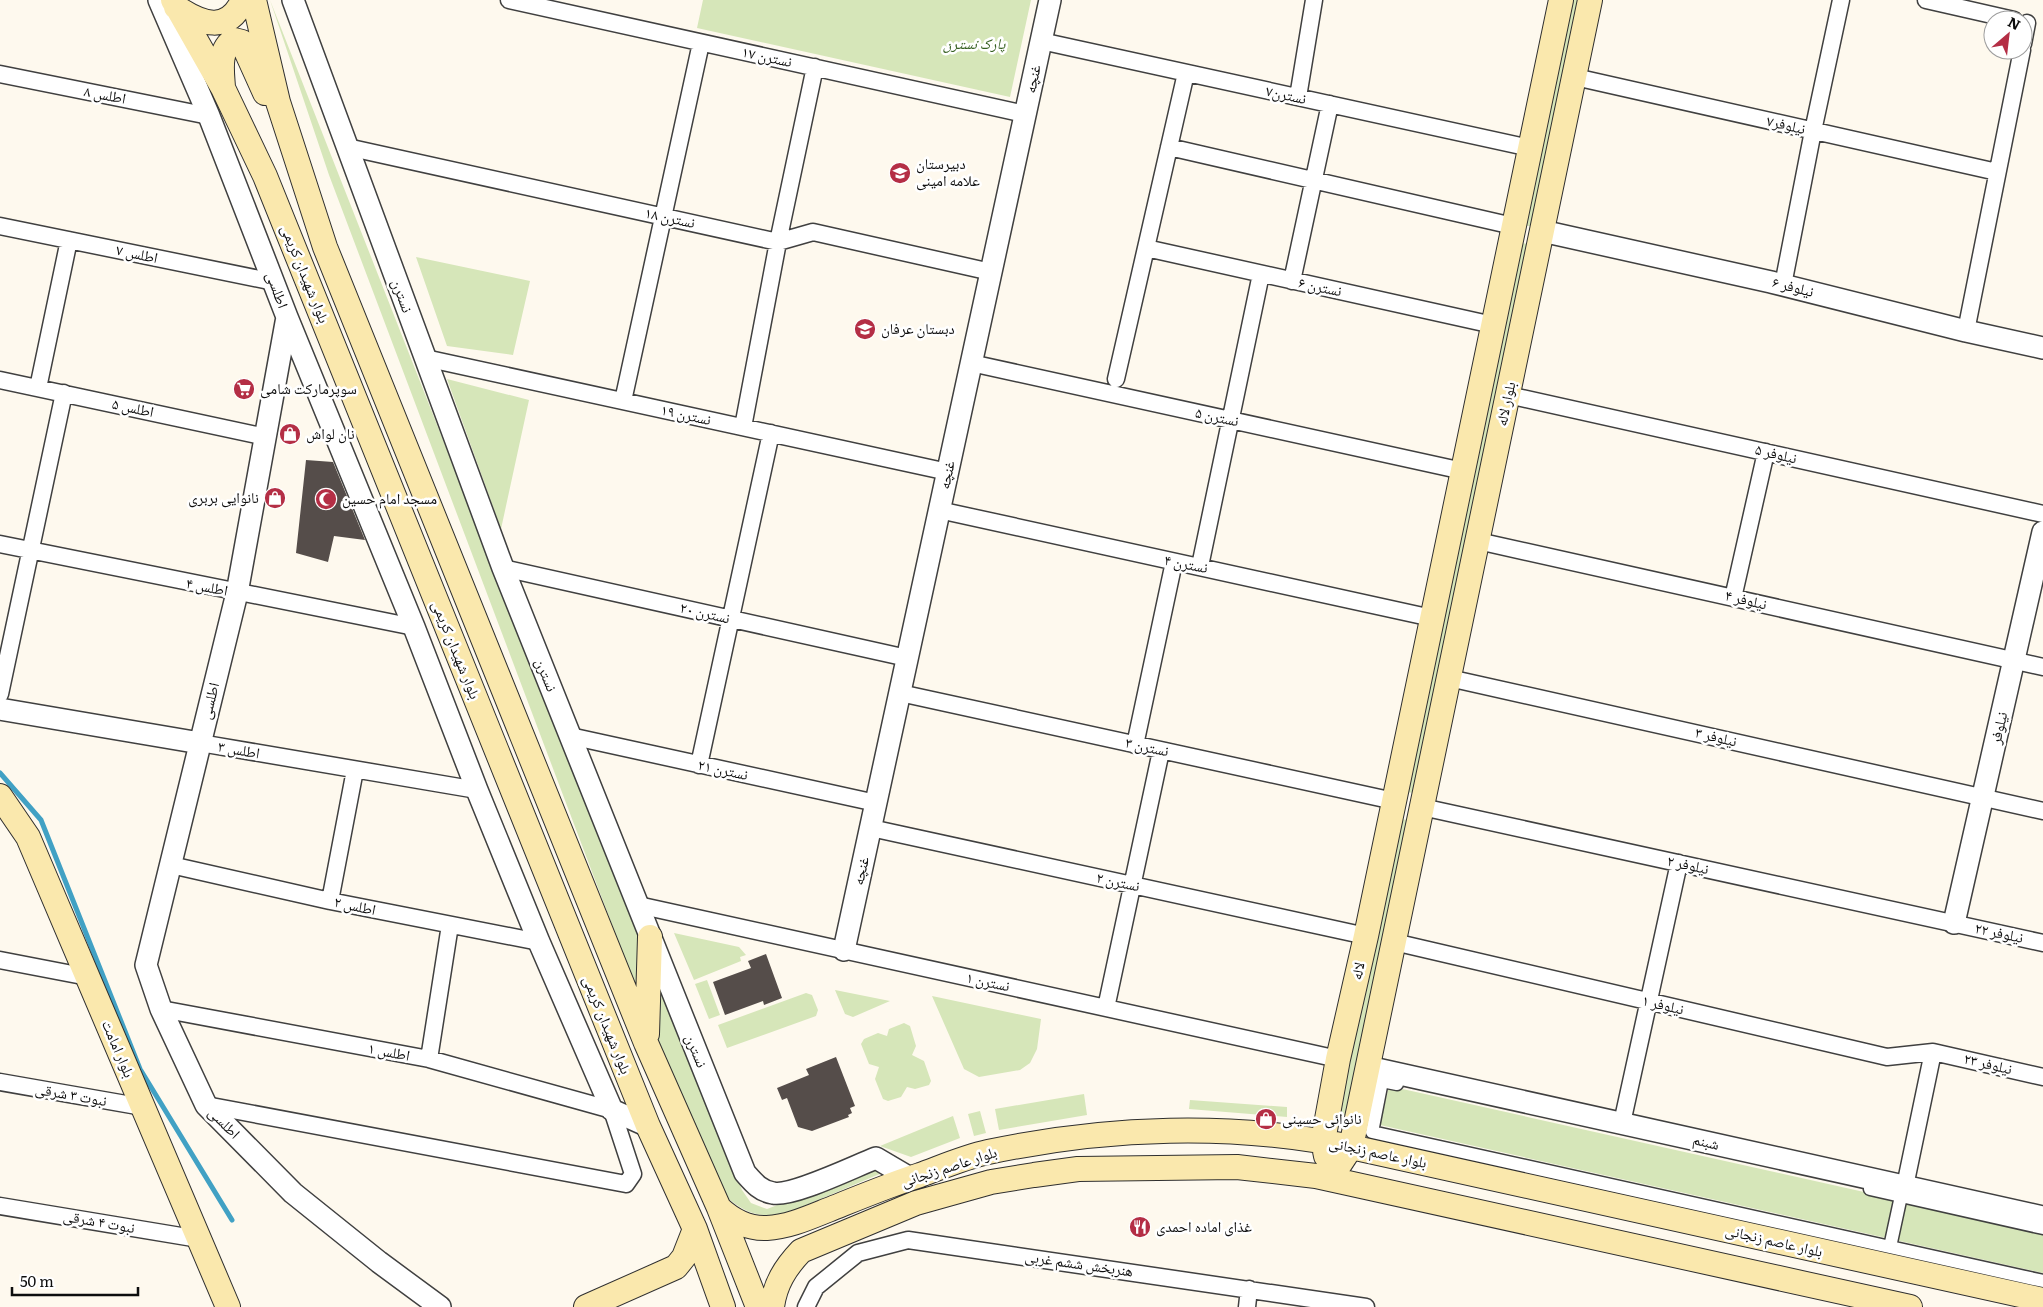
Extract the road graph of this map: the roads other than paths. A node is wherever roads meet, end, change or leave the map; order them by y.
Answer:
1 (243, 0) edge
2 (254, 0) edge
3 (293, 0) edge
4 (509, 0) edge
5 (1050, 0) edge
6 (1314, 0) edge
7 (1590, 0) edge
8 (1841, 0) edge
9 (1926, 0) edge
10 (1556, 1) edge
11 (170, 2) edge
12 (1983, 13) edge
13 (1041, 41) junction
14 (701, 43) junction
15 (2020, 60) edge
16 (815, 67) junction
17 (1186, 73) junction
18 (0, 74) edge
19 (1574, 77) junction
20 (223, 88) junction
21 (1298, 98) junction
22 (278, 102) junction
23 (1330, 104) junction
24 (1025, 114) junction
25 (209, 116) junction
26 (1813, 131) junction
27 (347, 147) junction
28 (1169, 148) junction
29 (1530, 148) junction
30 (1998, 172) junction
31 (1314, 181) junction
32 (663, 217) junction
33 (0, 226) edge
34 (1513, 226) junction
35 (1542, 231) junction
36 (70, 240) junction
37 (778, 242) junction
38 (1146, 248) junction
39 (991, 272) junction
40 (1261, 274) junction
41 (1292, 280) junction
42 (274, 282) junction
43 (1783, 284) junction
44 (287, 317) junction
45 (1493, 325) junction
46 (1966, 331) junction
47 (2043, 348) edge
48 (425, 358) junction
49 (971, 364) junction
50 (1116, 379) dead end
51 (0, 380) edge
52 (38, 388) junction
53 (64, 393) junction
54 (1508, 395) junction
55 (623, 401) junction
56 (1230, 420) junction
57 (743, 427) junction
58 (771, 433) junction
59 (266, 437) junction
60 (1766, 452) junction
61 (1463, 471) junction
62 (948, 472) junction
63 (939, 510) junction
64 (2043, 514) edge
65 (2043, 532) edge
66 (1478, 541) junction
67 (0, 544) edge
68 (30, 551) junction
69 (1174, 562) junction
70 (1200, 566) junction
71 (503, 568) junction
72 (237, 593) junction
73 (1733, 598) junction
74 (1432, 618) junction
75 (731, 619) junction
76 (414, 627) junction
77 (908, 658) junction
78 (2014, 660) junction
79 (2043, 667) edge
80 (1449, 678) junction
81 (900, 693) junction
82 (0, 694) edge
83 (0, 710) edge
84 (570, 736) junction
85 (200, 743) junction
86 (1135, 745) junction
87 (1162, 751) junction
88 (700, 765) junction
89 (355, 770) junction
90 (477, 790) junction
91 (0, 796) edge
92 (1983, 797) junction
93 (1394, 801) junction
94 (876, 803) junction
95 (1422, 807) junction
96 (2043, 811) edge
97 (871, 828) junction
98 (1679, 863) junction
99 (171, 865) junction
100 (1132, 885) junction
101 (330, 901) junction
102 (638, 905) junction
103 (1954, 923) junction
104 (450, 925) junction
105 (1366, 936) junction
106 (650, 937) junction
107 (539, 942) junction
108 (1394, 942) junction
109 (2043, 942) edge
110 (844, 950) junction
111 (0, 960) edge
112 (88, 977) junction
113 (1649, 1001) junction
114 (1106, 1008) junction
115 (161, 1009) junction
116 (646, 1043) junction
117 (1933, 1052) junction
118 (429, 1059) junction
119 (1338, 1059) junction
120 (1368, 1067) junction
121 (2043, 1077) edge
122 (0, 1082) edge
123 (206, 1105) junction
124 (143, 1107) junction
125 (612, 1110) junction
126 (1622, 1123) junction
127 (648, 1126) junction
128 (1323, 1141) junction
129 (1352, 1147) junction
130 (910, 1178) junction
131 (1330, 1179) junction
132 (1903, 1191) junction
133 (0, 1206) edge
134 (720, 1208) junction
135 (2043, 1217) edge
136 (2043, 1228) edge
137 (695, 1230) junction
138 (199, 1239) junction
139 (1890, 1247) junction
140 (2043, 1281) edge
141 (1249, 1289) junction
142 (2043, 1300) edge
143 (228, 1307) edge
144 (440, 1307) edge
145 (586, 1307) edge
146 (723, 1307) edge
147 (758, 1307) edge
148 (772, 1307) edge
149 (806, 1307) edge
150 (1247, 1307) edge
151 (1366, 1307) edge
152 (1910, 1307) edge

1 - 11 main road
2 - 22 main road, بلوار شهیدان کریمی
3 - 27 street, نسترن
4 - 14 street, نسترن ۱۷
5 - 13 street, غنچه
6 - 21 street
7 - 19 main road, بلوار لاله
8 - 26 street
9 - 12 street
10 - 29 main road, بلوار لاله
11 - 20 main road, بلوار شهیدان کریمی
11 - 25 street, اطلسی
13 - 17 street, نسترن۷
13 - 24 street, غنچه
14 - 16 street, نسترن ۱۷
14 - 32 street
15 - 30 street
16 - 24 street, نسترن ۱۷
16 - 37 street
17 - 21 street, نسترن۷
17 - 28 street
18 - 25 street, اطلس ۸
19 - 26 street, نیلوفر۷
19 - 35 main road, بلوار لاله
20 - 22 main road
20 - 127 main road, بلوار شهیدان کریمی
21 - 23 street, نسترن۷
22 - 116 main road, بلوار شهیدان کریمی
23 - 29 street, نسترن۷
23 - 31 street
24 - 39 street, غنچه
25 - 42 street, اطلسی
26 - 30 street, نیلوفر۷
26 - 43 street
27 - 32 street, نسترن ۱۸
27 - 48 street, نسترن
28 - 31 street
28 - 38 street
29 - 34 main road, بلوار لاله
30 - 46 street
31 - 34 street
31 - 41 street
32 - 37 street, نسترن ۱۸
32 - 55 street
33 - 36 street, اطلس ۷
34 - 35 main road
34 - 45 main road, بلوار لاله
35 - 43 street, نیلوفر ۶
35 - 54 main road, بلوار لاله
36 - 42 street, اطلس ۷
36 - 52 street
37 - 39 street, نسترن ۱۸
37 - 57 street
38 - 40 street, نسترن ۶
38 - 50 street
39 - 49 street, غنچه
40 - 41 street, نسترن ۶
40 - 56 street
41 - 45 street, نسترن ۶
42 - 44 street, اطلسی
43 - 46 street, نیلوفر ۶
44 - 59 street, اطلسی
44 - 76 street
45 - 61 main road, بلوار لاله
46 - 47 street, نیلوفر ۶
48 - 55 street, نسترن ۱۹
48 - 71 street, نسترن
49 - 56 street, نسترن ۵
49 - 62 street, غنچه
51 - 52 street, اطلس ۵
52 - 53 street, اطلس ۵
53 - 59 street, اطلس ۵
53 - 68 street
54 - 60 street, نیلوفر ۵
54 - 66 main road, بلوار لاله
55 - 57 street, نسترن ۱۹
56 - 61 street, نسترن ۵
56 - 70 street
57 - 58 street, نسترن ۱۹
58 - 62 street, نسترن ۱۹
58 - 75 street
59 - 72 street, اطلسی
60 - 64 street, نیلوفر ۵
60 - 73 street
61 - 74 main road, بلوار لاله
62 - 63 street, غنچه
63 - 69 street, نسترن ۴
63 - 77 street, غنچه
65 - 78 street, نیلوفر
66 - 73 street, نیلوفر ۴
66 - 80 main road, بلوار لاله
67 - 68 street, اطلس ۴
68 - 72 street, اطلس ۴
68 - 82 street
69 - 70 street, نسترن ۴
69 - 86 street
70 - 74 street, نسترن ۴
71 - 75 street, نسترن ۲۰
71 - 84 street, نسترن
72 - 76 street, اطلس ۴
72 - 85 street, اطلسی
73 - 78 street, نیلوفر ۴
74 - 93 main road, بلوار لاله
75 - 77 street, نسترن ۲۰
75 - 88 street
76 - 90 street
77 - 81 street, غنچه
78 - 79 street, نیلوفر ۴
78 - 92 street, نیلوفر
80 - 92 street, نیلوفر ۳
80 - 95 main road, بلوار لاله
81 - 86 street, نسترن ۳
81 - 94 street, غنچه
83 - 85 street, اطلس ۳
84 - 88 street, نسترن ۲۱
84 - 102 street, نسترن
85 - 89 street, اطلس ۳
85 - 99 street, اطلسی
86 - 87 street, نسترن ۳
87 - 93 street, نسترن ۳
87 - 100 street
88 - 94 street, نسترن ۲۱
89 - 90 street, اطلس ۳
89 - 101 street
90 - 107 street
91 - 112 main road, بلوار امامت
92 - 96 street, نیلوفر ۳
92 - 103 street, نیلوفر
93 - 95 main road
93 - 105 main road, لاله
94 - 97 street, غنچه
95 - 98 street, نیلوفر ۲
95 - 108 main road, لاله
97 - 100 street, نسترن ۲
97 - 110 street, غنچه
98 - 103 street, نیلوفر ۲
98 - 113 street
99 - 101 street, اطلس ۲
99 - 115 street, اطلسی
100 - 105 street, نسترن ۲
100 - 114 street
101 - 104 street, اطلس ۲
102 - 106 street, نسترن
102 - 110 street, نسترن ۱
103 - 109 street, نیلوفر ۲۲
104 - 107 street, اطلس ۲
104 - 118 street
105 - 119 main road, لاله
106 - 116 main road
106 - 130 street, نسترن
107 - 125 street
108 - 113 street, نیلوفر ۱
108 - 120 main road, لاله
110 - 114 street, نسترن ۱
111 - 112 street
112 - 124 main road, بلوار امامت
113 - 117 street, نیلوفر ۱
113 - 126 street
114 - 119 street, نسترن ۱
115 - 118 street, اطلس ۱
115 - 123 street, اطلسی
116 - 134 main road, بلوار شهیدان کریمی
117 - 121 street, نیلوفر ۲۳
117 - 132 street
118 - 125 street, اطلس ۱
119 - 128 main road, لاله
120 - 126 street, شبنم
120 - 129 main road, لاله
122 - 124 street, نبوت ۳ شرقی
123 - 125 street
123 - 144 street, اطلسی
124 - 138 main road, بلوار امامت
125 - 127 street
126 - 132 street, شبنم
127 - 137 main road, بلوار شهیدان کریمی
128 - 129 main road, بلوار عاصم زنجانی
128 - 130 main road, بلوار عاصم زنجانی
128 - 131 main road
129 - 131 main road
129 - 142 main road, بلوار عاصم زنجانی
130 - 134 main road, بلوار عاصم زنجانی
131 - 148 main road, بلوار عاصم زنجانی
131 - 152 main road, بلوار عاصم زنجانی
132 - 135 street, شبنم
132 - 136 street
132 - 139 street
132 - 139 street
133 - 138 street, نبوت ۴ شرقی
134 - 147 main road, بلوار شهیدان کریمی
137 - 145 main road
137 - 146 main road, بلوار شهیدان کریمی
138 - 143 main road, بلوار امامت
139 - 140 street
141 - 149 street, هنربخش ششم غربی
141 - 150 street
141 - 151 street, هنربخش ششم غربی

